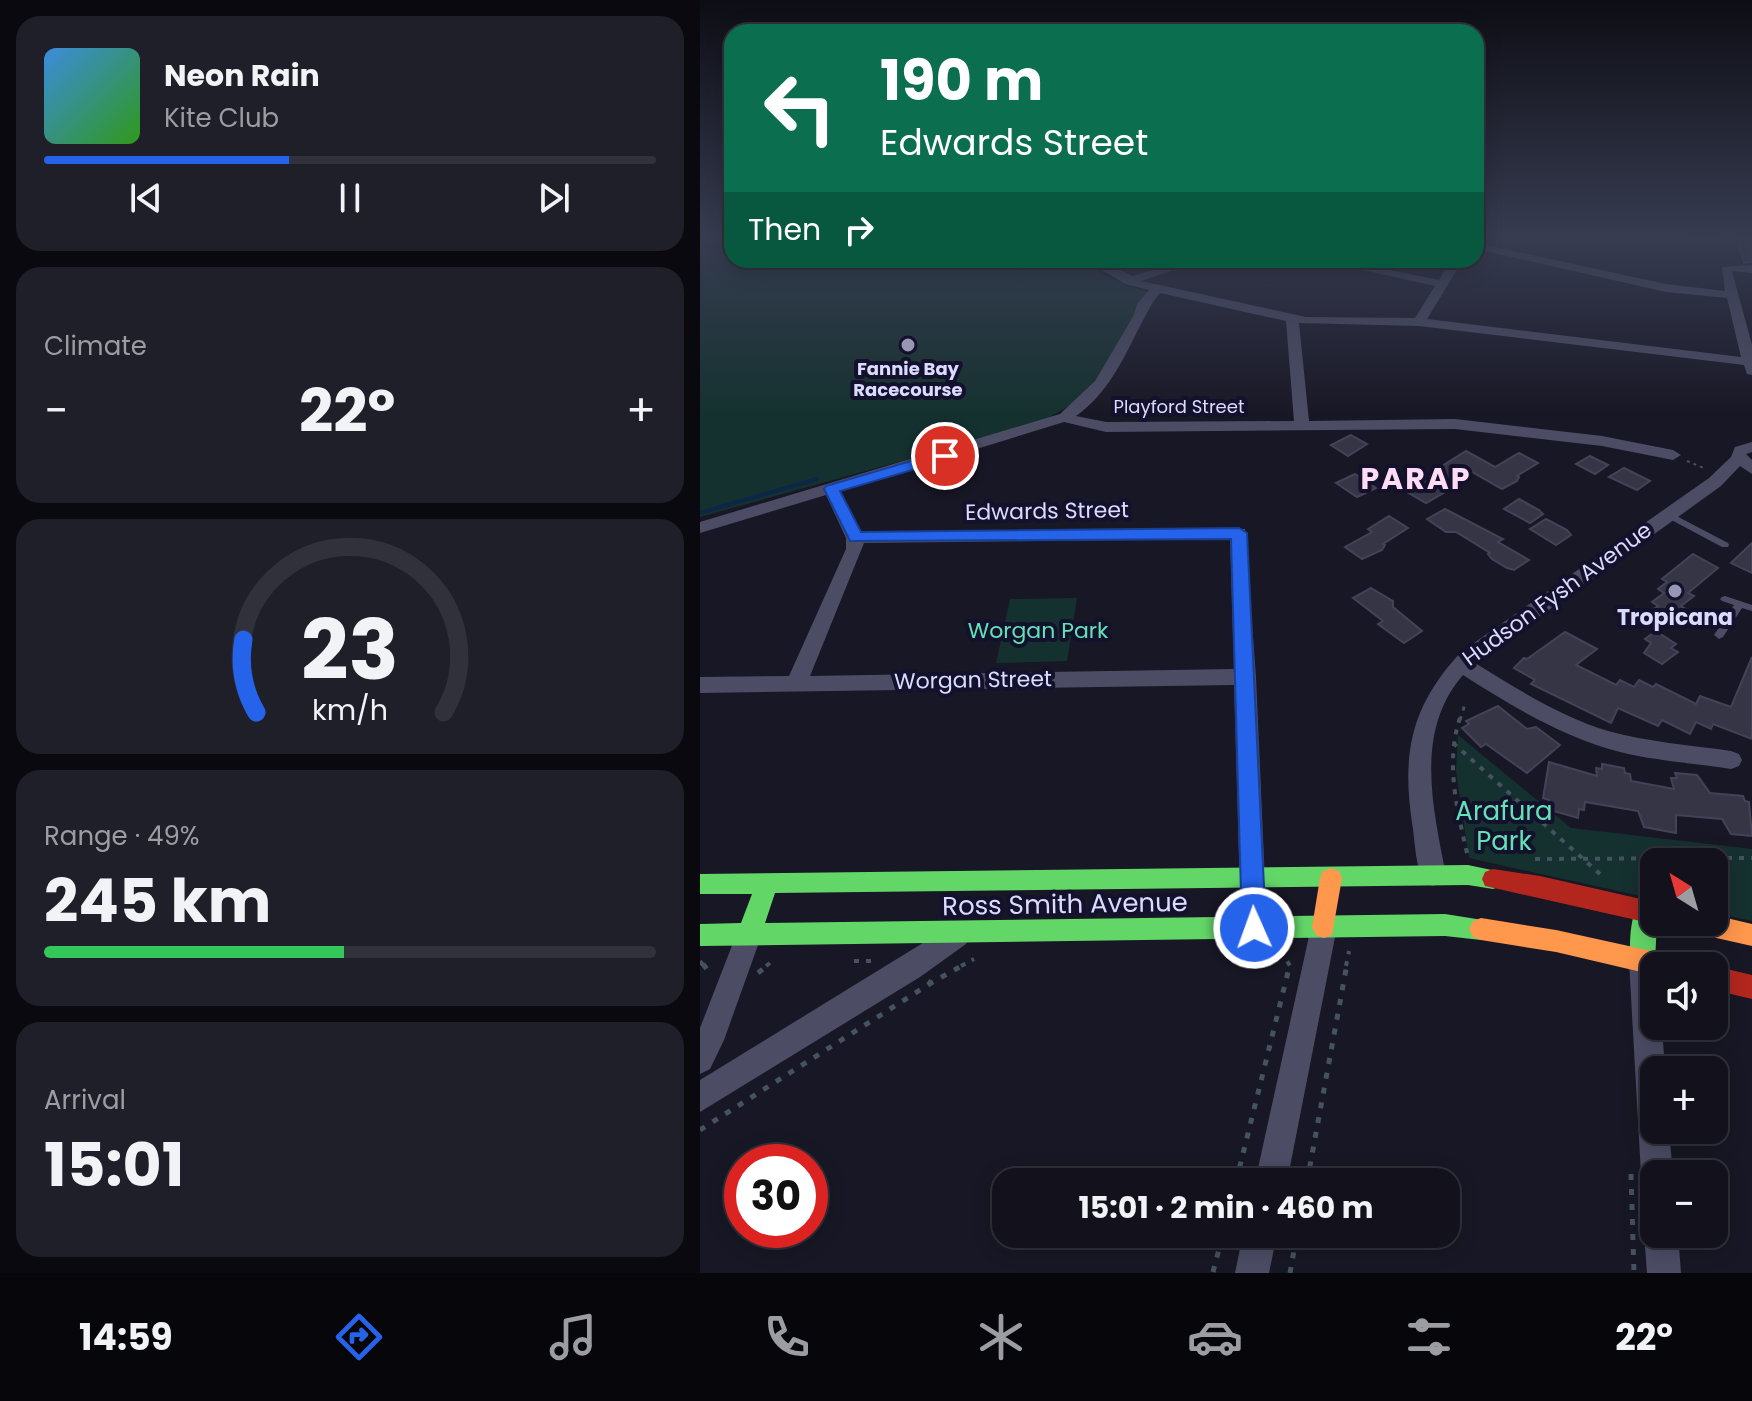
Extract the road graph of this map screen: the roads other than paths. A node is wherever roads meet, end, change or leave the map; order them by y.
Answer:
1 (1149, 297) edge
2 (1204, 297) edge
3 (1434, 297) edge
4 (1731, 297) edge
5 (1293, 318) junction
6 (1419, 322) junction
7 (1746, 327) edge
8 (1751, 367) edge
9 (1065, 417) junction
10 (1302, 425) junction
11 (1673, 455) road end
12 (1749, 456) edge
13 (831, 489) junction
14 (1667, 514) junction
15 (700, 528) edge
16 (855, 538) junction
17 (1725, 545) dead end
18 (1725, 599) dead end
19 (1740, 604) junction
20 (1752, 608) edge
21 (1719, 635) dead end
22 (1461, 664) junction
23 (1246, 677) junction
24 (796, 683) junction
25 (700, 685) edge
26 (1731, 760) dead end
27 (1433, 875) junction
28 (1253, 878) junction
29 (1331, 878) junction
30 (767, 883) junction
31 (700, 884) edge
32 (1640, 910) edge
33 (1442, 912) junction
34 (1324, 927) junction
35 (1254, 928) junction
36 (1728, 930) edge
37 (963, 931) junction
38 (749, 934) junction
39 (700, 935) edge
40 (1752, 935) edge
41 (1640, 960) edge
42 (1728, 981) edge
43 (1752, 987) edge
44 (700, 1059) edge
45 (700, 1097) edge
46 (1274, 1168) edge
47 (1257, 1248) edge
48 (1662, 1248) edge
49 (1252, 1273) edge
50 (1664, 1273) edge

1 - 9 street
2 - 5 street
3 - 6 street
4 - 7 street
5 - 6 street
5 - 10 street
6 - 8 street
7 - 8 street
9 - 10 street, Playford Street
9 - 13 street
10 - 11 street, Playford Street
12 - 14 street, Hudson Fysh Avenue
13 - 15 street
13 - 16 street
14 - 17 lane
14 - 22 street, Hudson Fysh Avenue
16 - 23 street, Edwards Street
16 - 24 street
18 - 19 lane
19 - 20 lane
19 - 21 lane
22 - 26 street
22 - 27 street, Hudson Fysh Avenue
23 - 24 street, Worgan Street
23 - 28 street
24 - 25 street, Worgan Street
27 - 29 street, Ross Smith Avenue
27 - 32 street, Ross Smith Avenue
27 - 33 street, Hudson Fysh Avenue
28 - 29 street, Ross Smith Avenue
28 - 30 street, Ross Smith Avenue
28 - 35 street
29 - 34 street
30 - 31 street, Ross Smith Avenue
30 - 38 street
33 - 34 street, Ross Smith Avenue
33 - 41 street, Ross Smith Avenue
34 - 35 street, Ross Smith Avenue
34 - 46 street
35 - 37 street, Ross Smith Avenue
36 - 40 street
37 - 38 street, Ross Smith Avenue
37 - 45 street
38 - 39 street, Ross Smith Avenue
38 - 44 street
42 - 43 street
47 - 49 street
48 - 50 street

